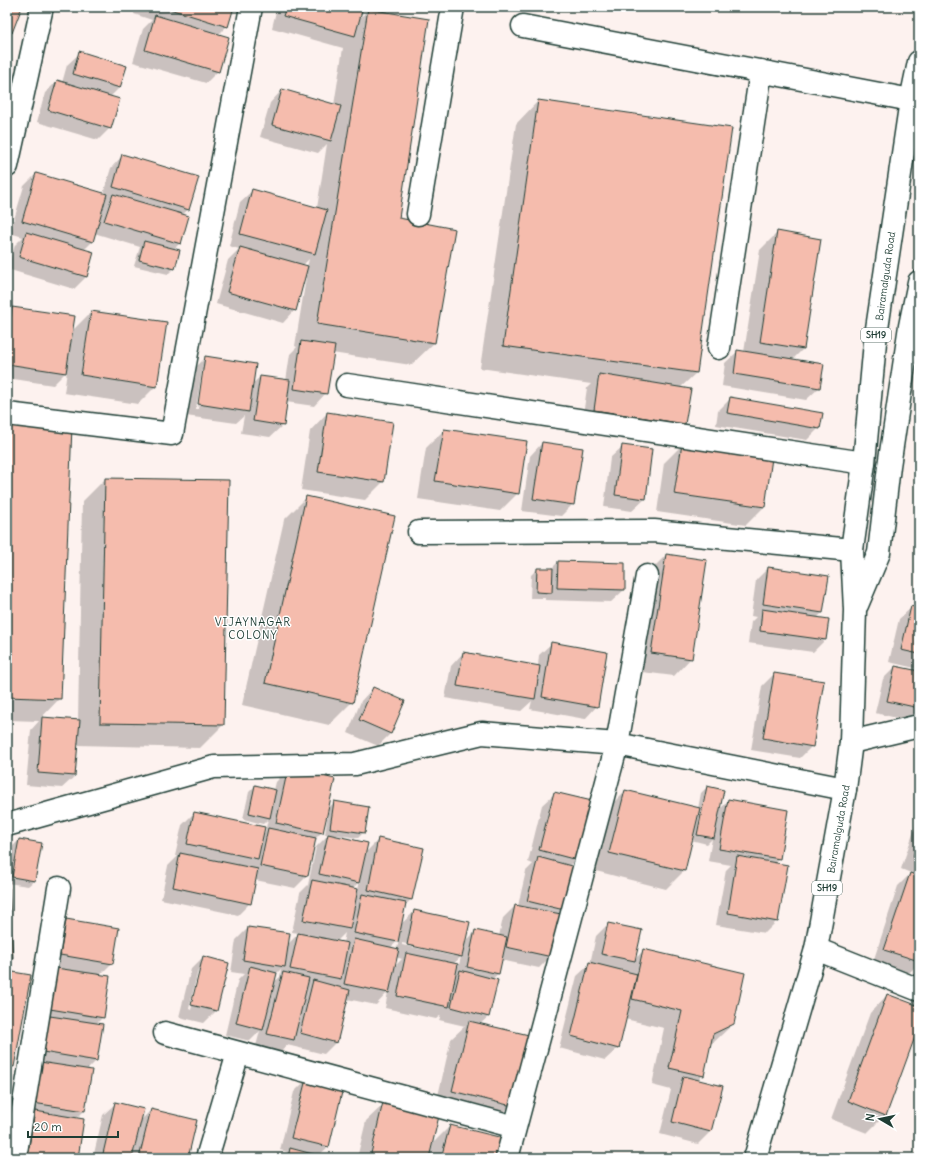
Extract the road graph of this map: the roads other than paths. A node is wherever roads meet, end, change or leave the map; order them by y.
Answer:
1 (42, 7) edge
2 (251, 7) edge
3 (453, 7) edge
4 (524, 26) dead end
5 (919, 62) edge
6 (761, 71) junction
7 (911, 100) junction
8 (7, 163) edge
9 (7, 166) edge
10 (418, 214) dead end
11 (919, 282) edge
12 (719, 348) dead end
13 (347, 385) dead end
14 (7, 414) edge
15 (864, 463) junction
16 (419, 532) dead end
17 (852, 550) junction
18 (648, 576) dead end
19 (855, 610) junction
20 (919, 726) edge
21 (851, 742) junction
22 (617, 744) junction
23 (845, 789) junction
24 (7, 825) edge
25 (59, 888) dead end
26 (816, 949) junction
27 (919, 990) edge
28 (164, 1033) dead end
29 (238, 1053) junction
30 (515, 1127) junction
31 (15, 1158) edge
32 (207, 1158) edge
33 (507, 1158) edge
34 (755, 1158) edge

1 - 8 street
2 - 14 street
3 - 10 street
4 - 6 street
5 - 7 street, Bairamalguda Road / SH19
6 - 7 street
6 - 12 street
7 - 15 street, Bairamalguda Road / SH19
8 - 9 street
11 - 19 street, Bairamalguda Road / SH19
13 - 15 street
15 - 17 street, Bairamalguda Road / SH19
16 - 17 street
17 - 19 street, Bairamalguda Road / SH19
18 - 22 street
19 - 21 street, Bairamalguda Road / SH19
20 - 21 street
21 - 23 street, Bairamalguda Road / SH19
22 - 23 street
22 - 24 street
22 - 30 street
23 - 26 street, Bairamalguda Road / SH19
25 - 31 street
26 - 27 street
26 - 34 street, Bairamalguda Road / SH19
28 - 29 street
29 - 30 street
29 - 32 street
30 - 33 street

